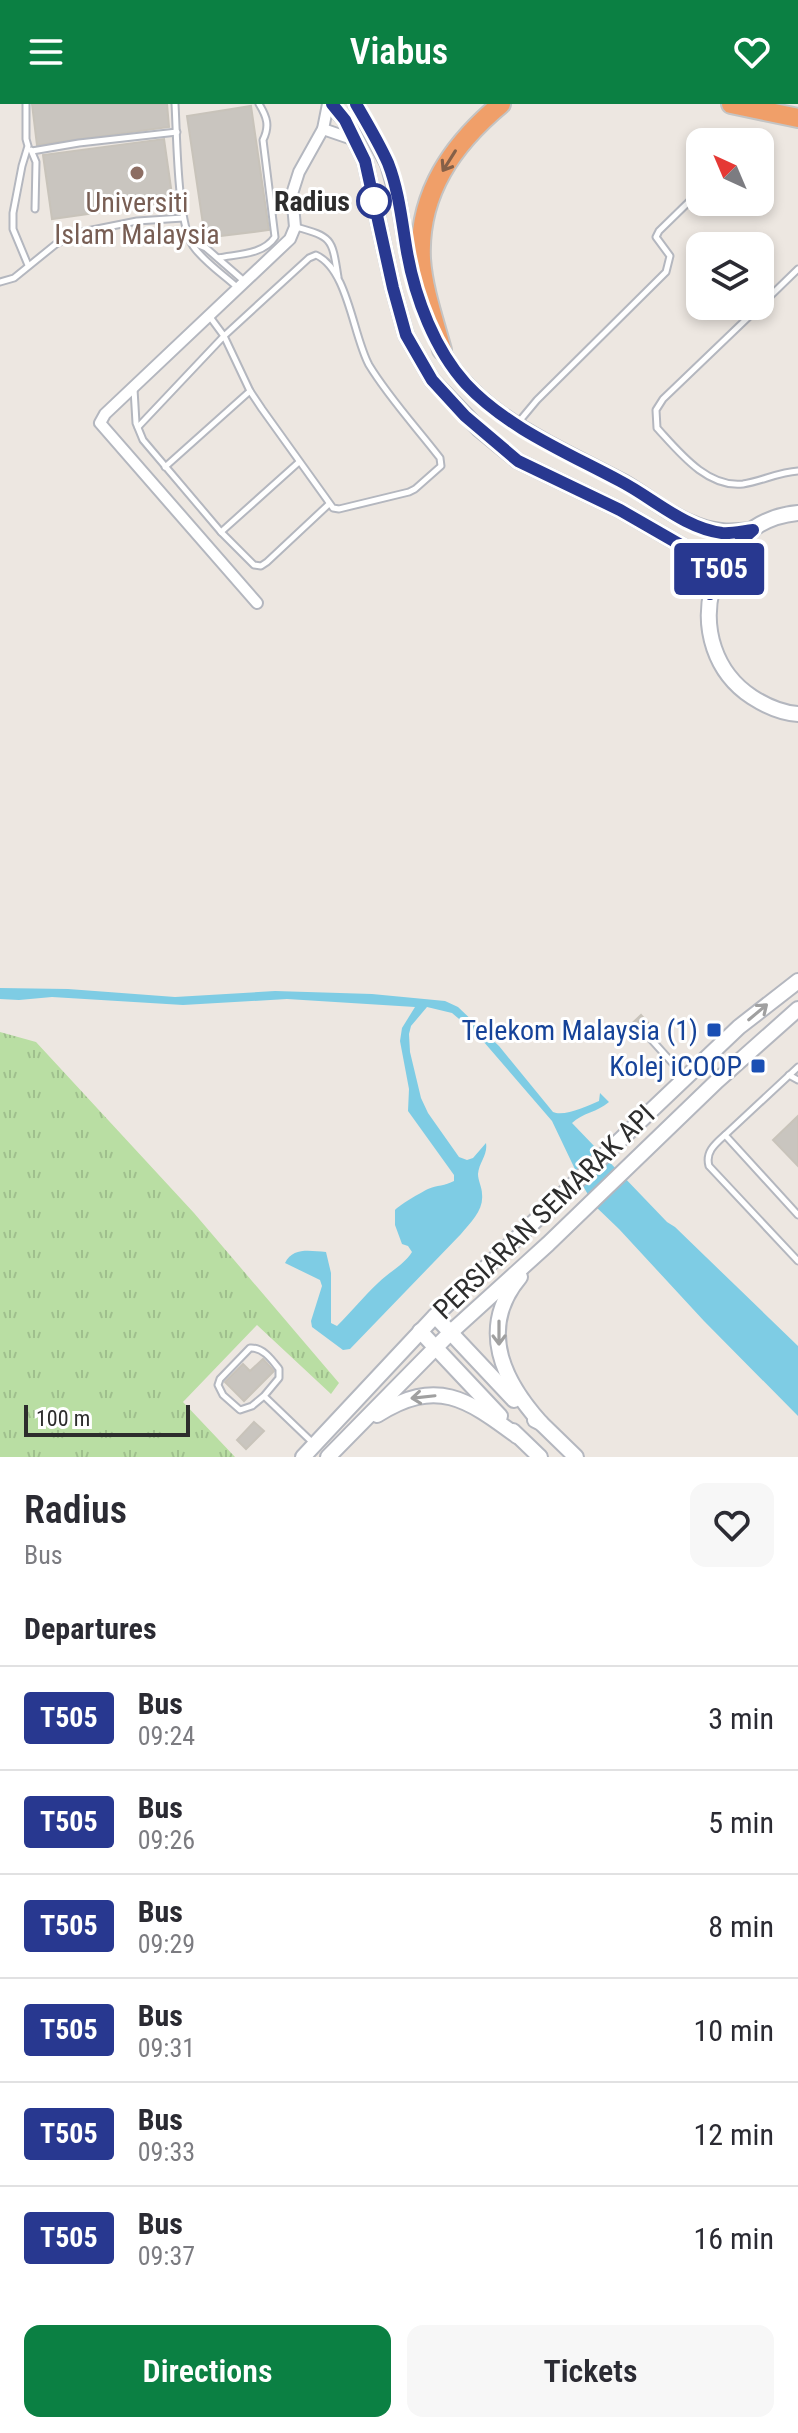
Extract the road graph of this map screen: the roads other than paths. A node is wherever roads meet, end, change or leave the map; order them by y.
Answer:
1 (26, 104) edge
2 (175, 104) edge
3 (259, 104) edge
4 (330, 104) edge
5 (356, 104) edge
6 (501, 104) edge
7 (731, 104) edge
8 (753, 104) edge
9 (798, 118) edge
10 (323, 129) junction
11 (177, 132) junction
12 (355, 140) junction
13 (30, 149) junction
14 (686, 205) edge
15 (35, 209) dead end
16 (183, 218) junction
17 (295, 227) junction
18 (190, 241) junction
19 (218, 258) junction
20 (28, 265) junction
21 (798, 269) edge
22 (339, 280) junction
23 (0, 282) edge
24 (242, 285) junction
25 (774, 292) edge
26 (210, 317) junction
27 (745, 320) edge
28 (224, 336) junction
29 (442, 350) junction
30 (134, 387) junction
31 (250, 391) junction
32 (516, 425) junction
33 (138, 427) junction
34 (299, 462) junction
35 (165, 467) junction
36 (798, 471) edge
37 (329, 504) junction
38 (798, 513) edge
39 (753, 530) junction
40 (221, 532) junction
41 (710, 594) junction
42 (257, 603) dead end
43 (798, 714) edge
44 (798, 981) edge
45 (798, 1009) edge
46 (649, 1037) dead end
47 (798, 1067) edge
48 (789, 1075) junction
49 (686, 1078) junction
50 (798, 1080) edge
51 (725, 1135) junction
52 (798, 1215) edge
53 (548, 1244) junction
54 (798, 1261) edge
55 (435, 1316) junction
56 (420, 1331) junction
57 (451, 1332) junction
58 (436, 1347) junction
59 (264, 1396) junction
60 (541, 1423) junction
61 (517, 1436) junction
62 (342, 1443) junction
63 (315, 1445) junction
64 (303, 1457) edge
65 (328, 1457) edge
66 (540, 1457) edge
67 (576, 1457) edge

1 - 13 lane
2 - 11 lane
3 - 19 lane
4 - 10 street
4 - 12 main road
5 - 29 main road
6 -> 29 highway
7 - 9 highway
8 - 9 highway
10 - 12 street
10 - 17 street
11 - 13 lane
11 - 16 lane
12 - 41 main road
13 - 15 lane
13 - 20 lane
14 - 32 lane
16 - 18 lane
16 - 20 lane
17 - 22 lane
17 - 24 street
18 - 19 lane
18 - 24 lane
19 - 24 lane
20 - 23 lane
21 - 25 lane
22 - 28 lane
22 - 37 lane
24 - 26 street
26 - 28 lane
26 - 30 street
27 - 36 lane
28 - 31 lane
28 - 33 lane
29 - 32 main road
30 - 33 lane
30 - 42 street
31 - 34 lane
31 - 35 lane
32 - 39 main road
33 - 35 lane
34 - 37 lane
34 - 40 lane
35 - 40 lane
37 - 40 lane
38 - 39 main road
39 - 41 main road
41 - 43 main road
49 -> 44 main road, PERSIARAN SEMARAK API
45 - 53 main road, PERSIARAN SEMARAK API
46 - 49 lane
47 - 48 lane
48 - 50 lane
48 - 51 lane
49 - 55 main road, PERSIARAN SEMARAK API
51 - 52 lane
51 - 54 lane
53 - 57 main road, PERSIARAN SEMARAK API
53 -> 60 main road
55 - 56 main road, PERSIARAN SEMARAK API
55 - 57 main road
56 - 58 main road
56 - 63 main road, PERSIARAN SEMARAK API
57 - 58 main road, PERSIARAN SEMARAK API
57 - 60 main road
58 - 61 main road
58 - 62 main road, PERSIARAN SEMARAK API
59 - 59 lane
59 - 63 lane
60 - 67 main road
61 -> 62 main road
61 - 66 main road
62 - 65 main road, PERSIARAN SEMARAK API
63 - 64 main road, PERSIARAN SEMARAK API

